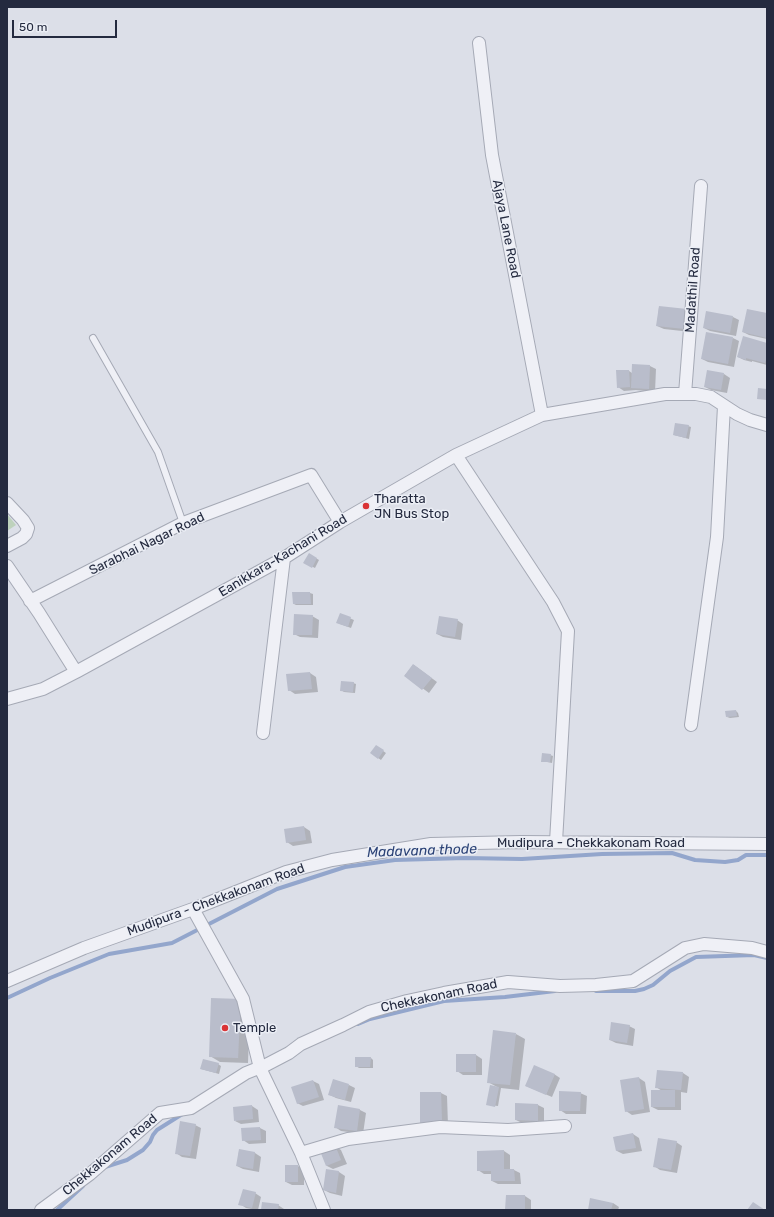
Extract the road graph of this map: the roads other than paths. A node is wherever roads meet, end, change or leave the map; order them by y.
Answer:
1 (479, 43) dead end
2 (701, 186) dead end
3 (93, 338) dead end
4 (685, 394) junction
5 (724, 406) junction
6 (542, 415) junction
7 (767, 425) edge
8 (456, 455) junction
9 (7, 503) edge
10 (340, 522) junction
11 (183, 523) junction
12 (7, 546) edge
13 (284, 558) junction
14 (7, 566) edge
15 (30, 601) junction
16 (76, 672) junction
17 (7, 699) edge
18 (691, 725) dead end
19 (263, 734) dead end
20 (556, 842) junction
21 (767, 844) edge
22 (193, 909) junction
23 (767, 952) edge
24 (7, 981) edge
25 (260, 1068) junction
26 (565, 1126) dead end
27 (301, 1153) junction
28 (41, 1210) edge
29 (324, 1210) edge

1 - 6 street, Ajaya Lane Road
2 - 4 street, Madathil Road
3 - 11 lane
4 - 5 street, Eanikkara-Kachani Road
4 - 6 street, Eanikkara-Kachani Road
5 - 7 street, Eanikkara-Kachani Road
5 - 18 street
6 - 8 street, Eanikkara-Kachani Road
8 - 10 street, Eanikkara-Kachani Road
8 - 20 street
9 - 12 street
10 - 11 street, Sarabhai Nagar Road
10 - 13 street, Eanikkara-Kachani Road
11 - 15 street, Sarabhai Nagar Road
13 - 16 street, Eanikkara-Kachani Road
13 - 19 street
14 - 15 street
15 - 16 street
16 - 17 street, Eanikkara-Kachani Road
20 - 21 street, Mudipura - Chekkakonam Road
20 - 22 street, Mudipura - Chekkakonam Road
22 - 24 street, Mudipura - Chekkakonam Road
22 - 25 street
23 - 25 street, Chekkakonam Road
25 - 27 street
25 - 28 street, Chekkakonam Road
26 - 27 street
27 - 29 street

